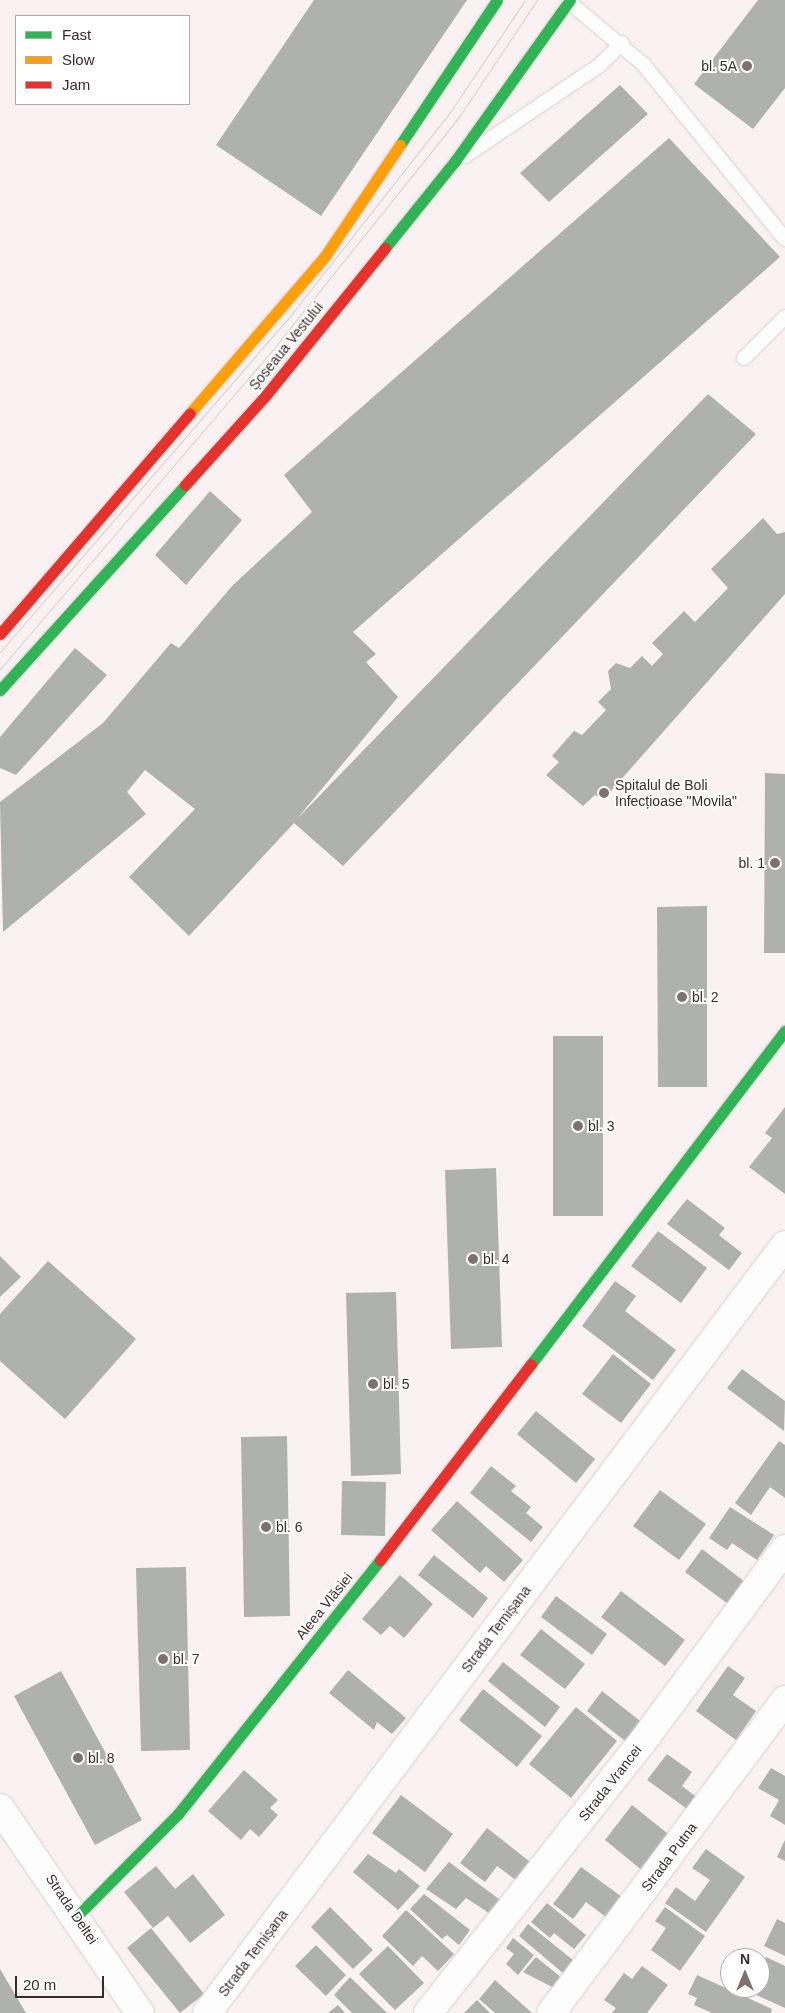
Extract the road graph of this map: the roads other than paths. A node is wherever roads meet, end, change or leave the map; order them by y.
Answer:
1 (497, 0) edge
2 (569, 1) edge
3 (622, 43) junction
4 (455, 161) junction
5 (785, 239) edge
6 (785, 317) edge
7 (744, 358) dead end
8 (0, 634) edge
9 (0, 690) edge
10 (785, 1030) edge
11 (785, 1245) edge
12 (785, 1549) edge
13 (785, 1700) edge
14 (0, 1808) edge
15 (78, 1916) junction
16 (140, 2013) edge
17 (208, 2013) edge
18 (428, 2013) edge
19 (551, 2013) edge

1 - 8 main road, Șoseaua Vestului
2 - 3 lane
2 - 4 main road, Șoseaua Vestului
3 - 4 lane
3 - 5 lane
4 - 9 main road, Șoseaua Vestului
6 - 7 lane
10 - 15 main road, Aleea Vlăsiei
11 - 17 street, Strada Temișana
12 - 18 street, Strada Vrancei
13 - 19 street, Strada Putna
14 - 15 street, Strada Deltei
15 - 16 street, Strada Deltei

